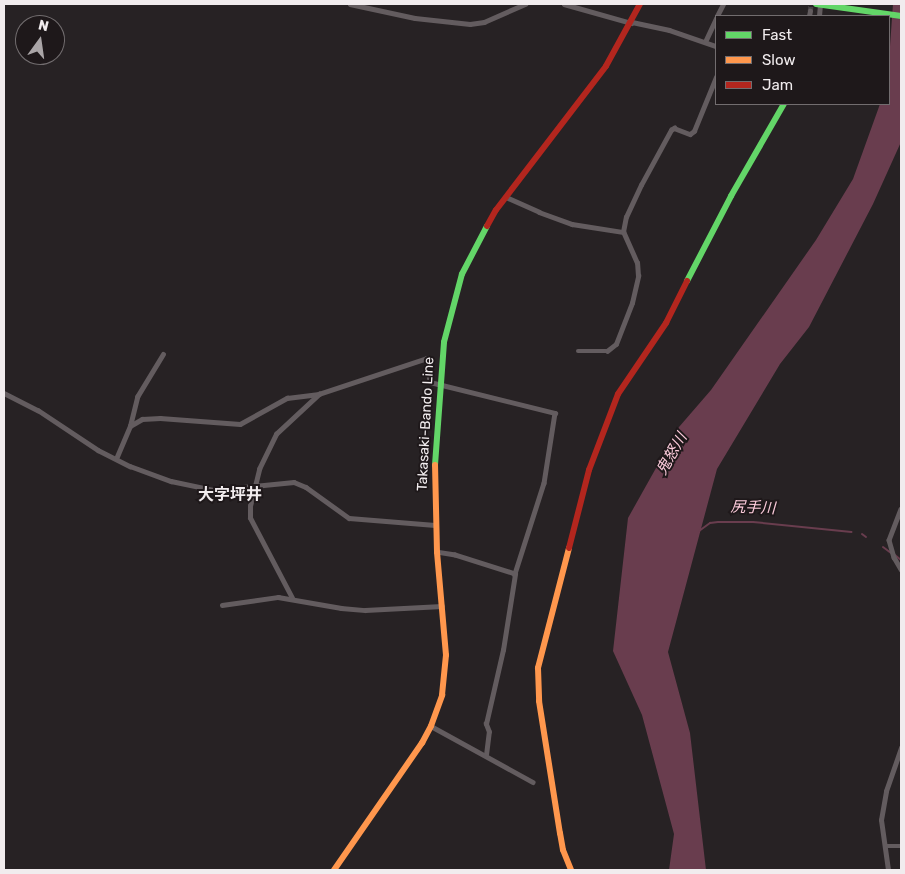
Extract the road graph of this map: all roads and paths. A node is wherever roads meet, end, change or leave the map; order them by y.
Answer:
1 (350, 4) edge
2 (525, 4) edge
3 (564, 4) edge
4 (640, 4) edge
5 (821, 4) edge
6 (901, 16) edge
7 (715, 21) edge
8 (632, 23) junction
9 (705, 42) junction
10 (715, 46) edge
11 (715, 79) edge
12 (783, 105) edge
13 (506, 197) junction
14 (623, 232) junction
15 (578, 351) dead end
16 (163, 354) dead end
17 (440, 384) junction
18 (4, 393) edge
19 (319, 394) junction
20 (130, 426) junction
21 (116, 459) junction
22 (254, 486) junction
23 (901, 509) edge
24 (435, 524) junction
25 (437, 552) junction
26 (901, 569) edge
27 (515, 574) junction
28 (292, 598) junction
29 (222, 605) dead end
30 (442, 606) junction
31 (431, 726) junction
32 (901, 748) edge
33 (486, 755) junction
34 (533, 782) dead end
35 (885, 846) junction
36 (901, 846) edge
37 (334, 870) edge
38 (571, 870) edge
39 (888, 870) edge

1 - 2 street
3 - 8 street
4 - 8 main road, Takasaki-Bando Line
5 - 6 main road
7 - 9 street
8 - 9 street
8 - 13 main road, Takasaki-Bando Line
9 - 10 street
11 - 14 street
12 - 38 main road
13 - 14 street
13 - 17 main road, Takasaki-Bando Line
14 - 15 street
16 - 20 street
17 - 19 street
17 - 24 main road, Takasaki-Bando Line
17 - 27 street
18 - 21 street
19 - 20 street
19 - 22 street
20 - 21 street
21 - 22 street
22 - 24 street
22 - 28 street
23 - 26 street
24 - 25 main road, Takasaki-Bando Line
25 - 27 street
25 - 30 main road, Takasaki-Bando Line
27 - 33 street
28 - 29 street
28 - 30 street
30 - 31 main road, Takasaki-Bando Line
31 - 33 street
31 - 37 main road, Takasaki-Bando Line
32 - 35 street
33 - 34 street
35 - 36 street
35 - 39 street

